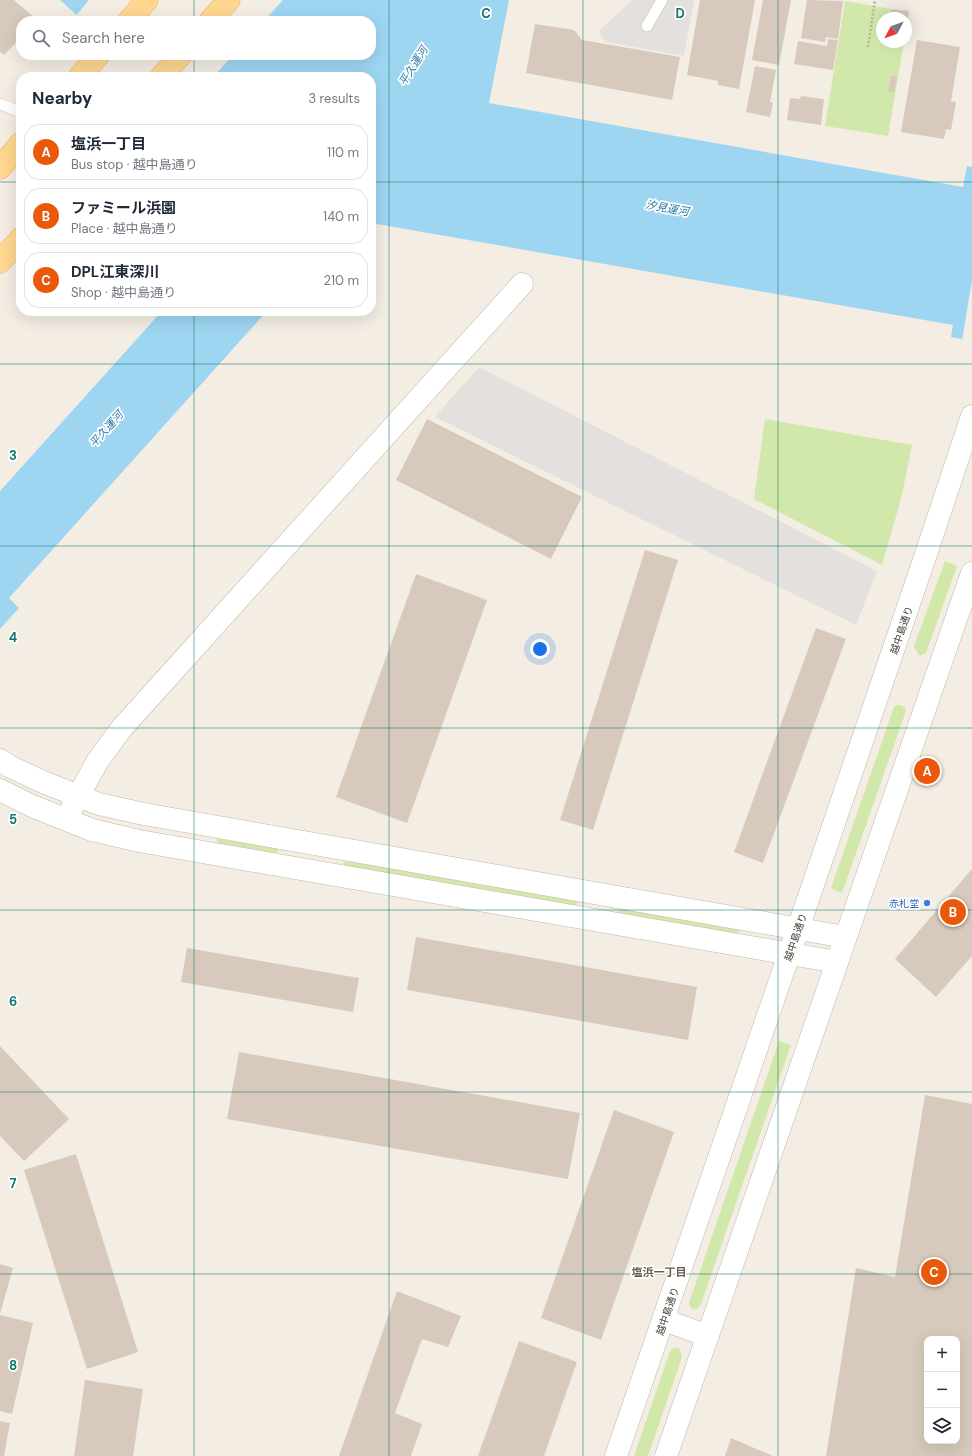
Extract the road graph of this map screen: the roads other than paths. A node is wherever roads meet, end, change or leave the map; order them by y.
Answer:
1 (147, 0) edge
2 (229, 0) edge
3 (662, 0) edge
4 (133, 16) edge
5 (215, 16) edge
6 (647, 26) dead end
7 (94, 60) edge
8 (176, 60) edge
9 (84, 72) edge
10 (166, 72) edge
11 (0, 104) edge
12 (16, 110) edge
13 (16, 149) edge
14 (0, 168) edge
15 (16, 243) edge
16 (0, 261) edge
17 (522, 284) dead end
18 (972, 416) edge
19 (972, 573) edge
20 (0, 760) edge
21 (0, 790) edge
22 (78, 796) junction
23 (65, 819) junction
24 (799, 928) junction
25 (845, 937) junction
26 (789, 954) junction
27 (837, 962) junction
28 (664, 1320) junction
29 (708, 1336) junction
30 (616, 1456) edge
31 (666, 1456) edge

1 - 4 main road
2 - 5 main road
3 - 6 lane
7 - 9 main road
8 - 10 main road
11 - 12 lane
13 - 14 main road
15 - 16 main road
17 - 22 street
18 - 24 street, 越中島通り
19 - 25 street
20 - 22 street
21 - 23 street
22 - 23 street
22 - 24 street
23 - 26 street
24 - 25 street
24 - 26 street, 越中島通り
25 - 27 street
26 - 27 street
26 - 28 street, 越中島通り
27 - 29 street
28 - 29 street
28 - 30 street, 越中島通り
29 - 31 street

